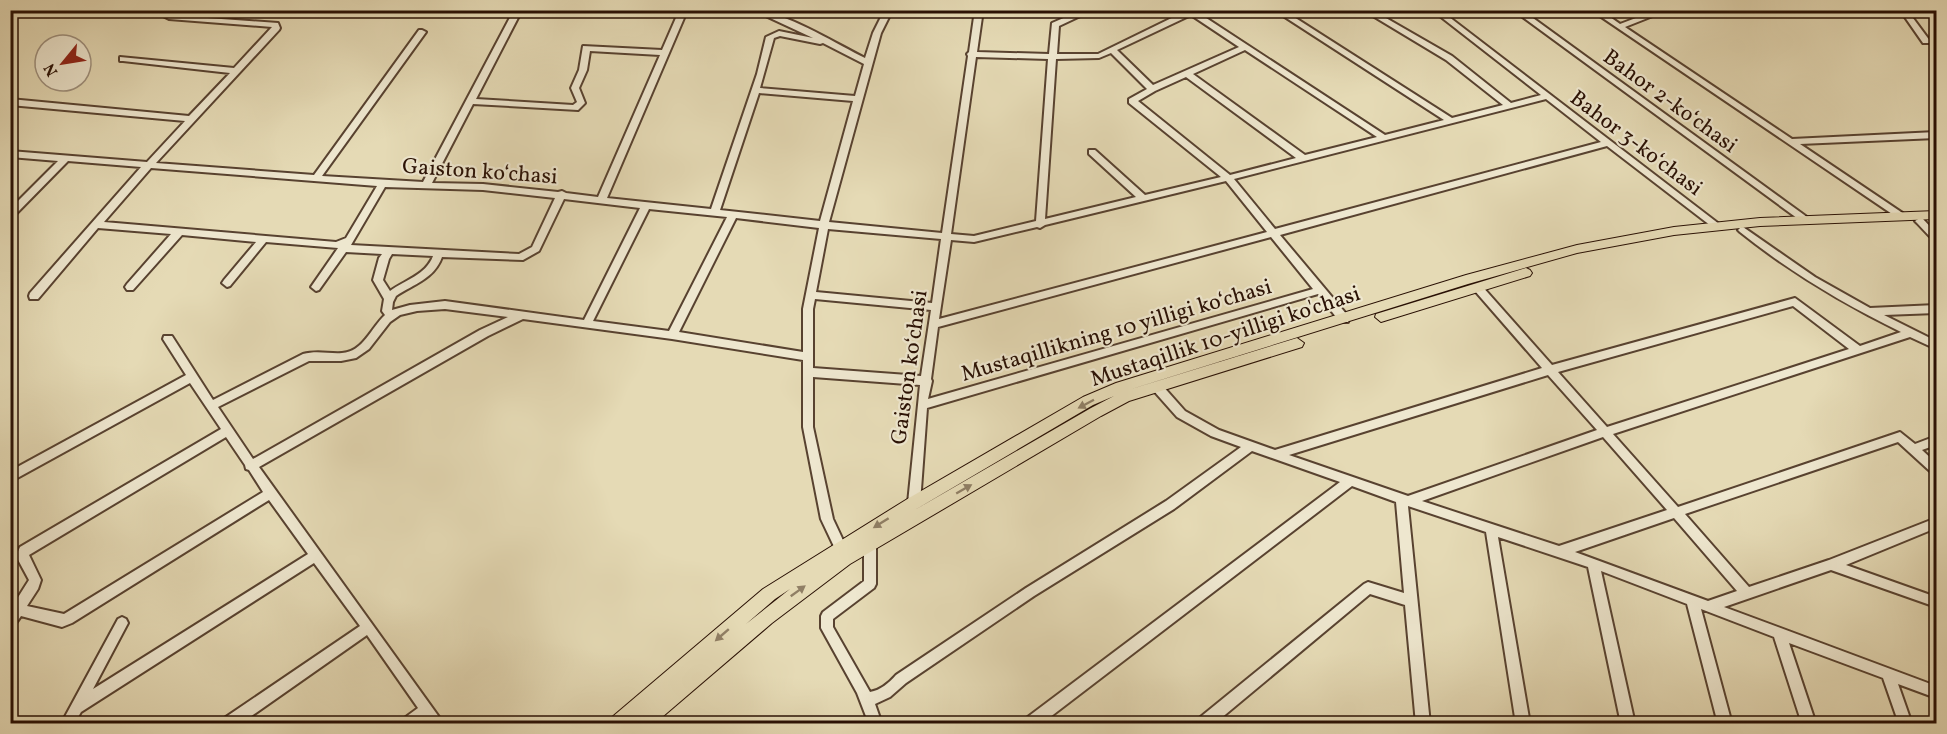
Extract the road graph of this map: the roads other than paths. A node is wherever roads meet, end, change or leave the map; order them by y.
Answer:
1 (518, 10) edge
2 (756, 10) edge
3 (919, 10) edge
4 (979, 10) edge
5 (1090, 10) edge
6 (1277, 10) edge
7 (1366, 10) edge
8 (1435, 10) edge
9 (1516, 10) edge
10 (1594, 10) edge
11 (1665, 10) edge
12 (1904, 10) edge
13 (683, 11) edge
14 (1193, 11) edge
15 (169, 17) dead end
16 (1619, 27) junction
17 (422, 32) dead end
18 (1926, 41) dead end
19 (823, 42) junction
20 (1245, 47) junction
21 (1110, 49) junction
22 (665, 53) junction
23 (971, 54) junction
24 (1050, 57) junction
25 (123, 58) dead end
26 (868, 63) junction
27 (235, 71) junction
28 (1187, 74) junction
29 (1152, 89) junction
30 (756, 90) junction
31 (1547, 96) junction
32 (858, 99) junction
33 (470, 101) junction
34 (10, 102) edge
35 (1510, 106) junction
36 (191, 119) junction
37 (1451, 121) junction
38 (1936, 135) edge
39 (1384, 138) junction
40 (1790, 142) junction
41 (1608, 143) junction
42 (1092, 152) dead end
43 (10, 154) edge
44 (66, 158) junction
45 (1304, 159) junction
46 (148, 166) junction
47 (316, 178) junction
48 (1228, 178) junction
49 (383, 183) junction
50 (426, 185) junction
51 (562, 194) junction
52 (603, 199) junction
53 (1144, 199) junction
54 (646, 205) junction
55 (15, 206) edge
56 (714, 213) junction
57 (10, 215) edge
58 (733, 215) junction
59 (1936, 215) edge
60 (1901, 216) junction
61 (1804, 219) junction
62 (1936, 220) edge
63 (1920, 221) junction
64 (97, 225) junction
65 (824, 225) junction
66 (1040, 225) junction
67 (1718, 227) junction
68 (1743, 230) junction
69 (180, 231) junction
70 (1274, 232) junction
71 (945, 237) junction
72 (263, 238) junction
73 (1936, 238) edge
74 (346, 244) junction
75 (390, 250) junction
76 (439, 253) junction
77 (227, 283) dead end
78 (130, 287) dead end
79 (316, 287) dead end
80 (1478, 288) junction
81 (1321, 290) junction
82 (811, 295) junction
83 (34, 296) dead end
84 (389, 298) junction
85 (936, 307) junction
86 (1936, 309) edge
87 (1865, 312) junction
88 (391, 316) junction
89 (521, 316) junction
90 (1344, 319) junction
91 (586, 323) junction
92 (936, 324) junction
93 (1911, 333) junction
94 (672, 335) junction
95 (168, 339) dead end
96 (1936, 345) edge
97 (1858, 350) junction
98 (808, 357) junction
99 (1550, 370) junction
100 (808, 372) junction
101 (192, 377) junction
102 (927, 381) junction
103 (1157, 387) junction
104 (922, 405) junction
105 (210, 406) junction
106 (226, 432) junction
107 (1604, 432) junction
108 (1936, 440) edge
109 (1252, 446) junction
110 (1913, 449) junction
111 (1276, 454) junction
112 (250, 466) junction
113 (1936, 470) edge
114 (10, 477) edge
115 (1350, 481) junction
116 (269, 494) junction
117 (1404, 500) junction
118 (914, 503) junction
119 (1677, 514) junction
120 (1936, 523) edge
121 (1491, 528) junction
122 (870, 546) junction
123 (1561, 551) junction
124 (843, 554) junction
125 (315, 555) junction
126 (1593, 563) junction
127 (1831, 565) junction
128 (1747, 593) junction
129 (1692, 600) junction
130 (1412, 601) junction
131 (1936, 602) edge
132 (1709, 606) junction
133 (18, 609) junction
134 (10, 621) edge
135 (122, 623) dead end
136 (368, 627) junction
137 (1779, 632) junction
138 (1888, 675) junction
139 (1936, 692) edge
140 (866, 699) junction
141 (75, 708) junction
142 (427, 709) junction
143 (67, 723) edge
144 (228, 723) edge
145 (408, 723) edge
146 (438, 723) edge
147 (618, 723) edge
148 (641, 723) edge
149 (876, 723) edge
150 (1030, 723) edge
151 (1203, 723) edge
152 (1423, 723) edge
153 (1523, 723) edge
154 (1628, 723) edge
155 (1725, 723) edge
156 (1809, 723) edge
157 (1906, 723) edge

1 - 33 street
2 - 19 street
3 - 26 street
4 - 23 street, Gaiston koʻchasi
5 - 24 street
6 - 37 street
7 - 35 street
8 - 31 street
9 - 61 street, Bahor 2-koʻchasi
10 - 16 street
11 - 16 street
12 - 18 street
13 - 22 street
14 - 20 street
14 - 21 street
15 - 27 street
16 - 40 street
17 - 47 street
19 - 26 street
19 - 30 street
20 - 28 street
20 - 39 street
21 - 24 street
21 - 29 street
22 - 33 street
22 - 52 street
23 - 24 street
23 - 71 street, Gaiston koʻchasi
24 - 66 street
25 - 27 street
26 - 32 street
27 - 36 street
28 - 29 street
28 - 45 street
29 - 48 street
30 - 32 street
30 - 56 street
31 - 35 street, Bahor 3-koʻchasi
31 - 41 street, Bahor 3-koʻchasi
32 - 65 street
33 - 50 street
34 - 36 street
35 - 37 street, Bahor 3-koʻchasi
36 - 46 street
37 - 39 street, Bahor 3-koʻchasi
38 - 40 street
39 - 45 street, Bahor 3-koʻchasi
40 - 60 street
41 - 67 street, Bahor 3-koʻchasi
41 - 70 street
42 - 53 street
43 - 44 street, Gaiston koʻchasi
44 - 46 street, Gaiston koʻchasi
44 - 55 street
45 - 48 street, Bahor 3-koʻchasi
46 - 47 street, Gaiston koʻchasi
46 - 64 street
47 - 49 street, Gaiston koʻchasi
48 - 53 street, Bahor 3-koʻchasi
48 - 70 street
49 - 50 street, Gaiston koʻchasi
49 - 74 street
50 - 51 street, Gaiston koʻchasi
51 - 52 street, Gaiston koʻchasi
51 - 76 street
52 - 54 street, Gaiston koʻchasi
53 - 66 street, Bahor 3-koʻchasi
54 - 56 street, Gaiston koʻchasi
54 - 91 street
55 - 57 street
56 - 58 street, Gaiston koʻchasi
58 - 65 street, Gaiston koʻchasi
58 - 94 street
59 - 60 main road, Mustaqillik 10-yilligi ko'chasi
60 - 61 main road, Mustaqillik 10-yilligi ko'chasi
61 - 67 main road, Mustaqillik 10-yilligi ko'chasi
62 - 63 main road, Mustaqillik 10-yilligi ko'chasi
63 - 68 main road, Mustaqillik 10-yilligi ko'chasi
63 - 73 street
64 - 69 street
64 - 83 street
65 - 71 street, Gaiston koʻchasi
65 - 82 street
66 - 71 street, Bahor 3-koʻchasi
67 - 90 main road, Mustaqillik 10-yilligi ko'chasi
68 - 80 main road, Mustaqillik 10-yilligi ko'chasi
68 - 87 street
69 - 72 street
69 - 78 street
70 - 81 street
70 - 92 street
71 - 85 street, Gaiston koʻchasi
72 - 74 street
72 - 77 street
74 - 75 street
74 - 79 street
75 - 76 street
75 - 84 street
76 - 84 street
80 - 99 street
80 - 103 main road, Mustaqillik 10-yilligi ko'chasi
81 - 90 street
81 - 104 street, Mustaqillikning 10 yilligi koʻchasi
82 - 85 street
82 - 98 street
84 - 88 street
85 - 92 street, Gaiston koʻchasi
86 - 87 street
87 - 93 street
88 - 89 street
88 - 105 street
89 - 91 street
89 - 112 street
90 -> 118 main road, Mustaqillik 10-yilligi ko'chasi
91 - 94 street
92 - 102 street, Gaiston koʻchasi
93 - 96 street
93 - 97 street
94 - 98 street
95 - 101 street
97 - 99 street
97 - 107 street
98 - 100 street
99 - 107 street
99 - 111 street
100 - 102 street
100 - 124 street
101 - 105 street
101 - 114 street
102 - 104 street, Gaiston koʻchasi
103 - 109 street
122 -> 103 main road, Mustaqillik 10-yilligi ko'chasi
104 - 118 street, Gaiston koʻchasi
105 - 106 street
106 - 112 street
106 - 133 street
107 - 117 street
107 - 119 street
108 - 110 street
109 - 111 street
109 - 140 street
110 - 113 street
110 - 119 street
111 - 115 street
112 - 116 street
115 - 117 street
115 - 150 street
116 - 125 street
116 - 133 street
117 - 121 street
117 - 130 street
118 -> 124 main road, Mustaqillik 10-yilligi ko'chasi
119 - 123 street
119 - 128 street
120 - 127 street
121 - 123 street
121 - 153 street
122 - 124 main road, Mustaqillik 10-yilligi ko'chasi
122 - 140 street
123 - 126 street
124 -> 147 main road, Mustaqillik 10-yilligi ko'chasi
148 -> 124 main road, Mustaqillik 10-yilligi ko'chasi
125 - 136 street
125 - 141 street
126 - 129 street
126 - 154 street
127 - 128 street
127 - 131 street
128 - 132 street
129 - 132 street
129 - 155 street
130 - 151 street
130 - 152 street
132 - 137 street
133 - 134 street
135 - 141 street
136 - 142 street
136 - 144 street
137 - 138 street
137 - 156 street
138 - 139 street
138 - 157 street
140 - 149 street
141 - 143 street
142 - 145 street
142 - 146 street

